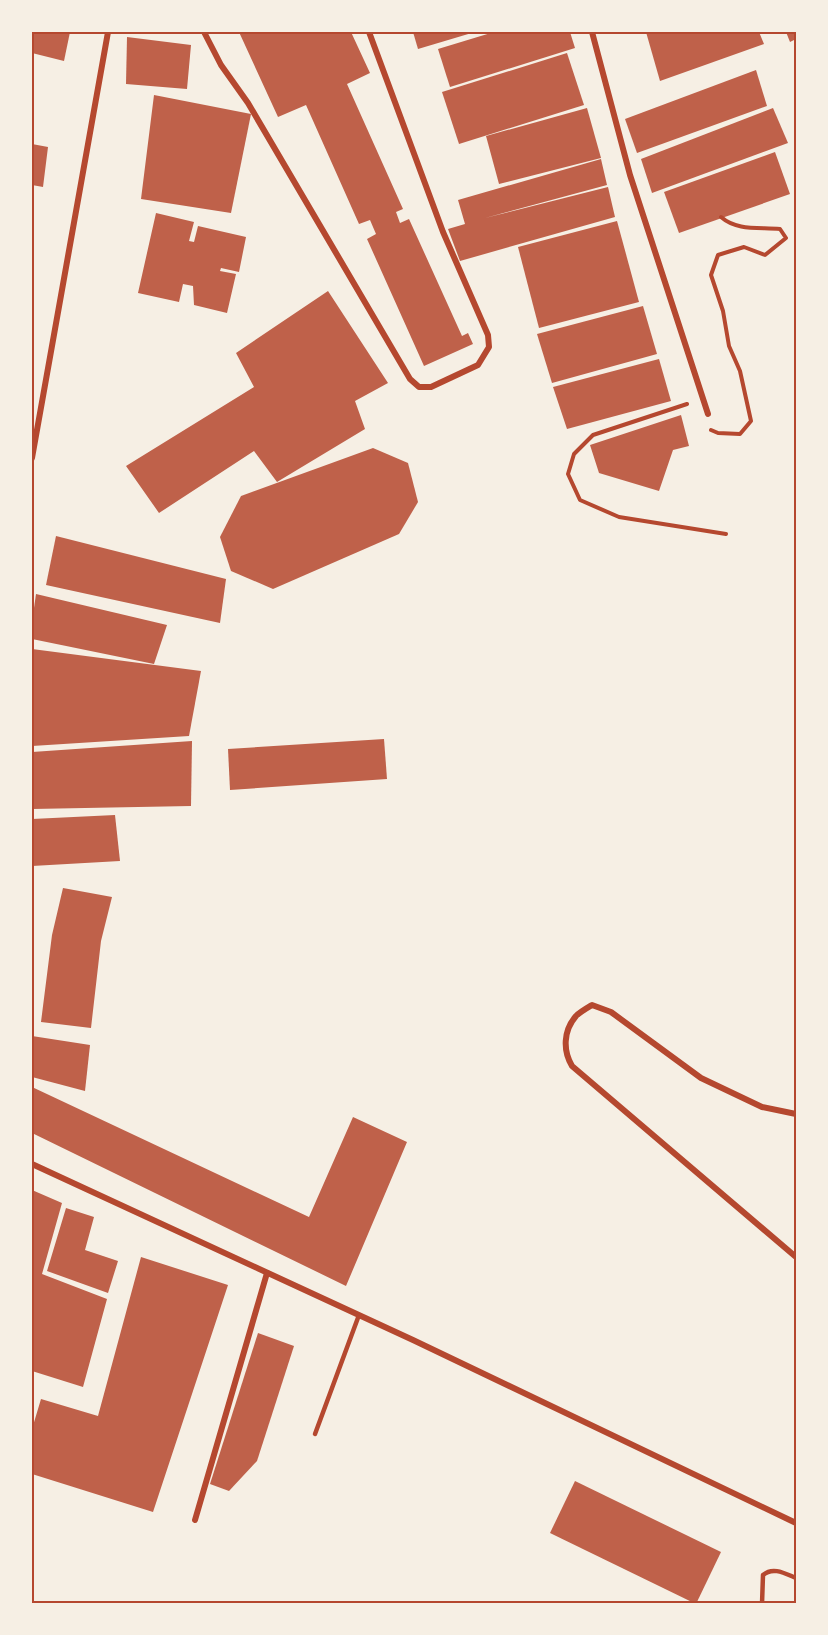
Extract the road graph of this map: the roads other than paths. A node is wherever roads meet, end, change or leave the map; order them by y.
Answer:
1 (108, 32) edge
2 (204, 32) edge
3 (369, 32) edge
4 (592, 32) edge
5 (708, 414) road end
6 (32, 458) edge
7 (796, 1114) edge
8 (32, 1164) edge
9 (796, 1257) edge
10 (267, 1273) junction
11 (359, 1315) junction
12 (315, 1434) dead end
13 (195, 1520) dead end
14 (796, 1522) edge
15 (796, 1578) edge
16 (762, 1604) edge

1 - 6 street
2 - 3 street
4 - 5 street
7 - 9 street
8 - 10 street
10 - 11 street
10 - 13 street
11 - 12 lane
11 - 14 street
15 - 16 lane

